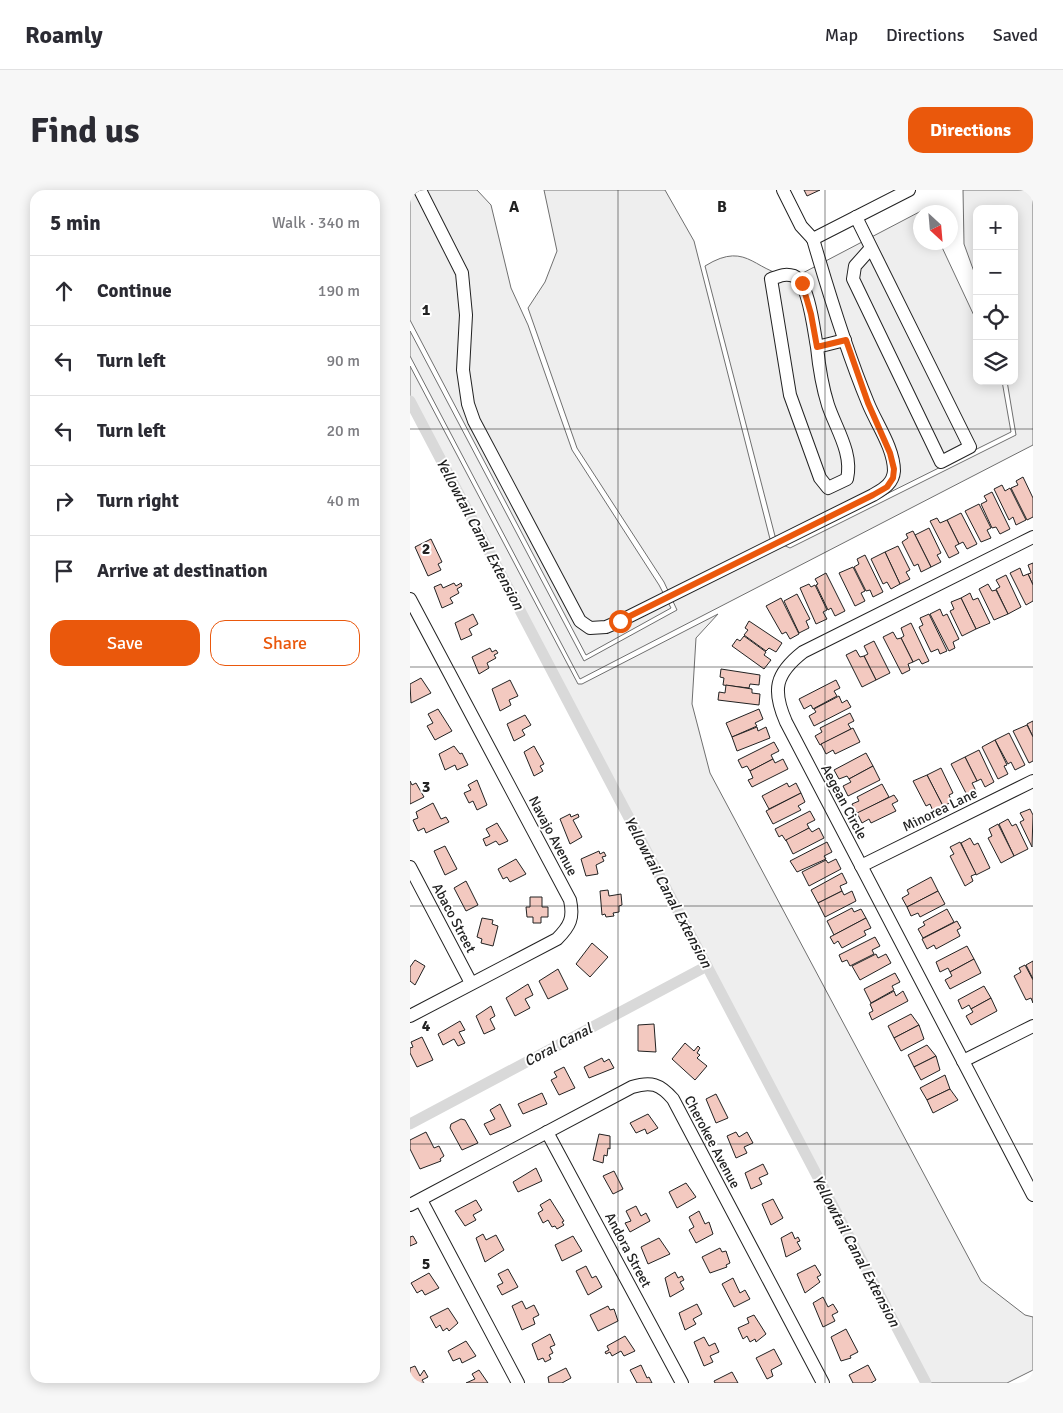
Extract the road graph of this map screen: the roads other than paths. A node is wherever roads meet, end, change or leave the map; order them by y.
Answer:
1 (420, 190) edge
2 (783, 190) edge
3 (909, 190) edge
4 (856, 217) junction
5 (813, 239) junction
6 (871, 248) junction
7 (846, 340) junction
8 (817, 347) junction
9 (1033, 537) edge
10 (410, 599) edge
11 (1033, 781) edge
12 (861, 866) junction
13 (410, 867) edge
14 (471, 983) junction
15 (410, 1016) edge
16 (1033, 1026) edge
17 (963, 1061) junction
18 (547, 1132) junction
19 (1033, 1195) edge
20 (415, 1202) edge
21 (518, 1383) edge
22 (682, 1383) edge
23 (824, 1383) edge

1 - 7 street
2 - 5 street
3 - 4 street
4 - 5 street
4 - 6 street
5 - 7 street
6 - 6 street
7 - 8 street
8 - 8 street
9 - 12 street, Aegean Circle
10 - 14 street, Navajo Avenue
11 - 12 street, Minorea Lane
12 - 17 street, Aegean Circle
13 - 14 street, Abaco Street
14 - 15 street, Navajo Avenue
16 - 17 street
17 - 19 street, Aegean Circle
18 - 20 street, Cherokee Avenue
18 - 22 street, Andora Street
18 - 23 street, Cherokee Avenue
20 - 21 street

